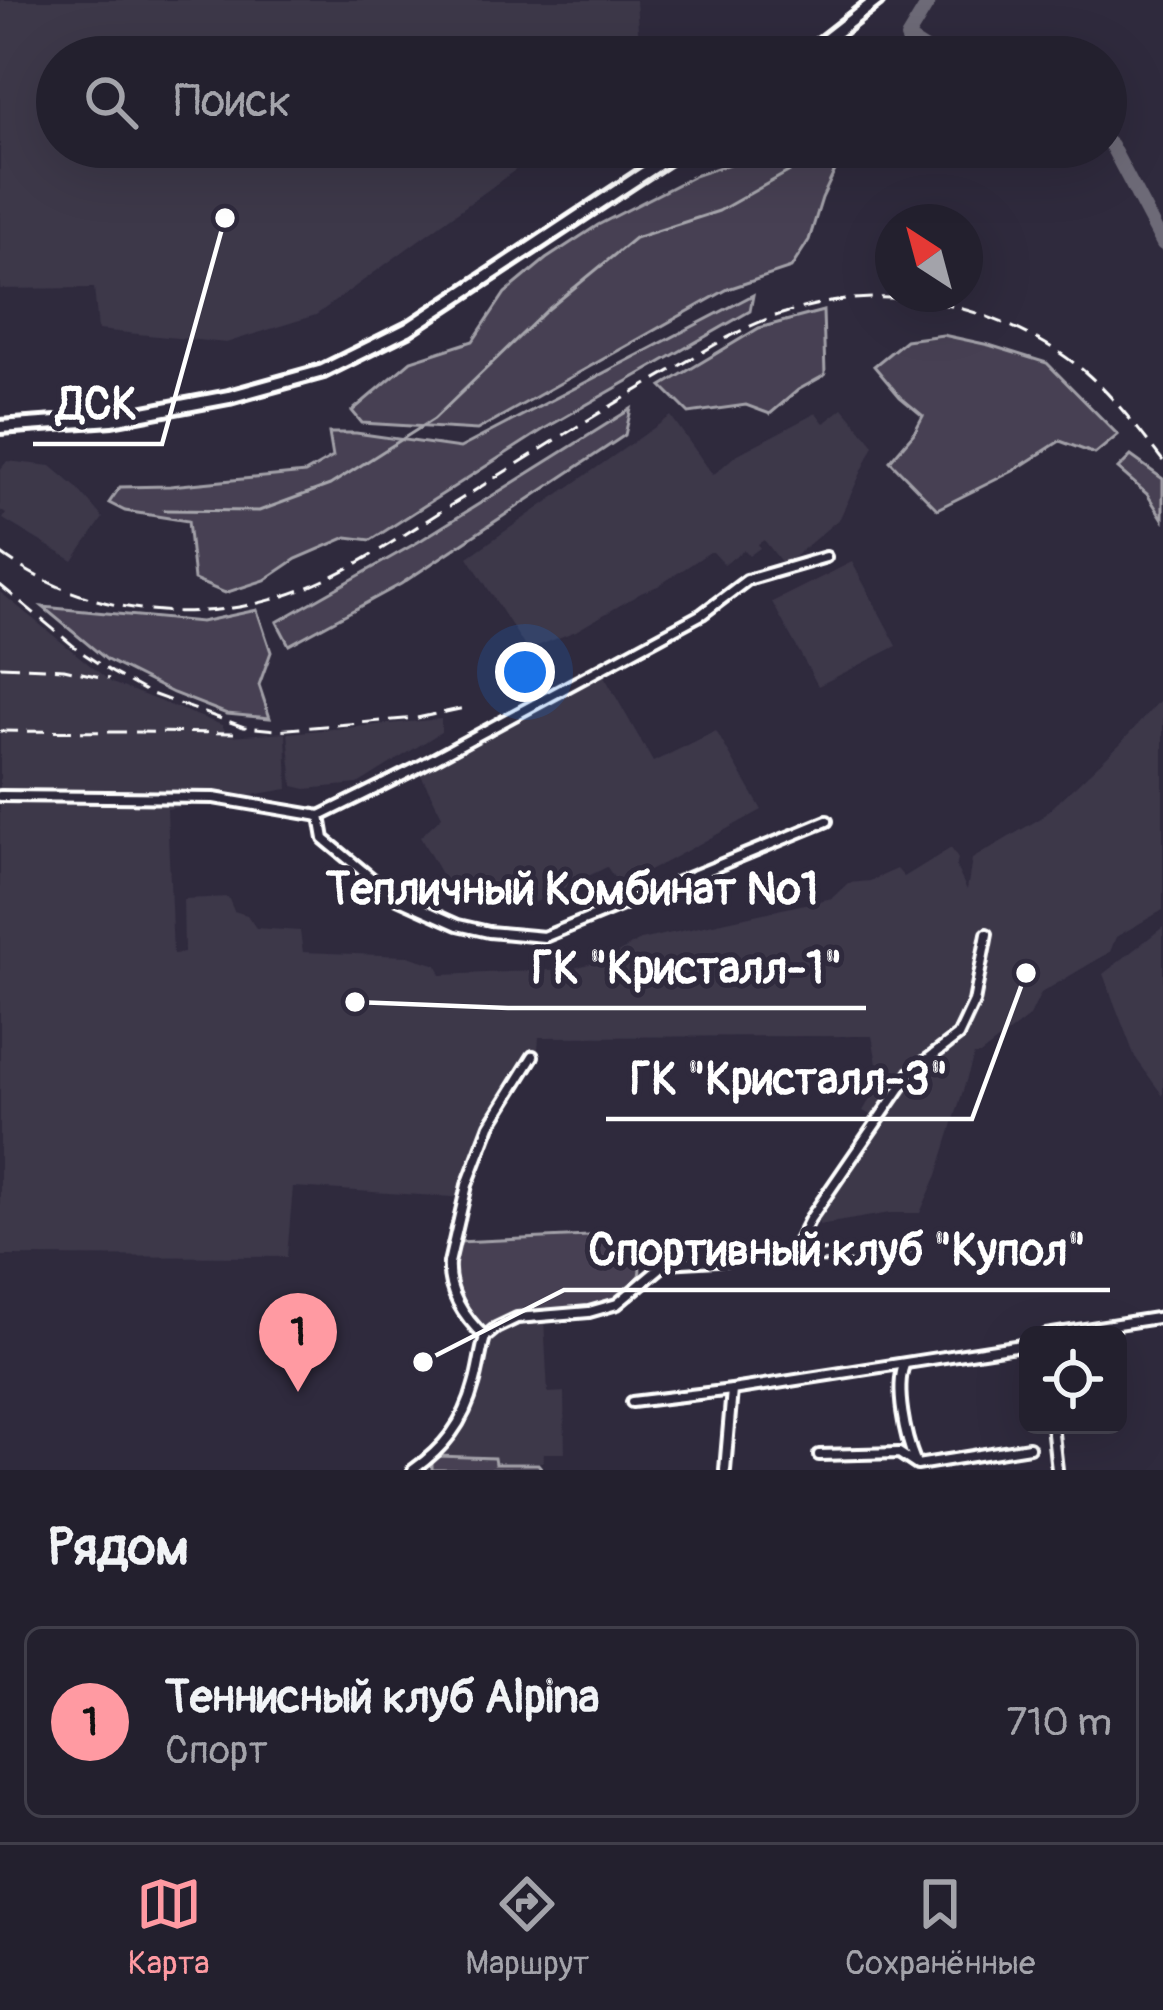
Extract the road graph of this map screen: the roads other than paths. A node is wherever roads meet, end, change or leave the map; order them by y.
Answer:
1 (877, 0) edge
2 (831, 36) edge
3 (652, 168) edge
4 (0, 427) edge
5 (826, 557) dead end
6 (0, 796) edge
7 (320, 816) junction
8 (827, 821) dead end
9 (987, 934) dead end
10 (533, 1056) dead end
11 (785, 1256) junction
12 (913, 1257) dead end
13 (1163, 1317) edge
14 (1104, 1326) edge
15 (485, 1337) junction
16 (1019, 1345) edge
17 (904, 1364) junction
18 (732, 1390) junction
19 (632, 1402) dead end
20 (1053, 1434) edge
21 (1029, 1447) dead end
22 (819, 1455) dead end
23 (918, 1468) edge
24 (413, 1470) edge
25 (725, 1470) edge
26 (1057, 1470) edge

1 - 2 street
3 - 4 street
5 - 7 street
6 - 7 street
7 - 8 street
9 - 11 street
10 - 15 street
11 - 12 street
11 - 15 street
13 - 14 street
15 - 24 street
16 - 17 street
17 - 18 street
17 - 23 street
18 - 19 street
18 - 25 street
20 - 26 street
21 - 23 street
22 - 23 street

